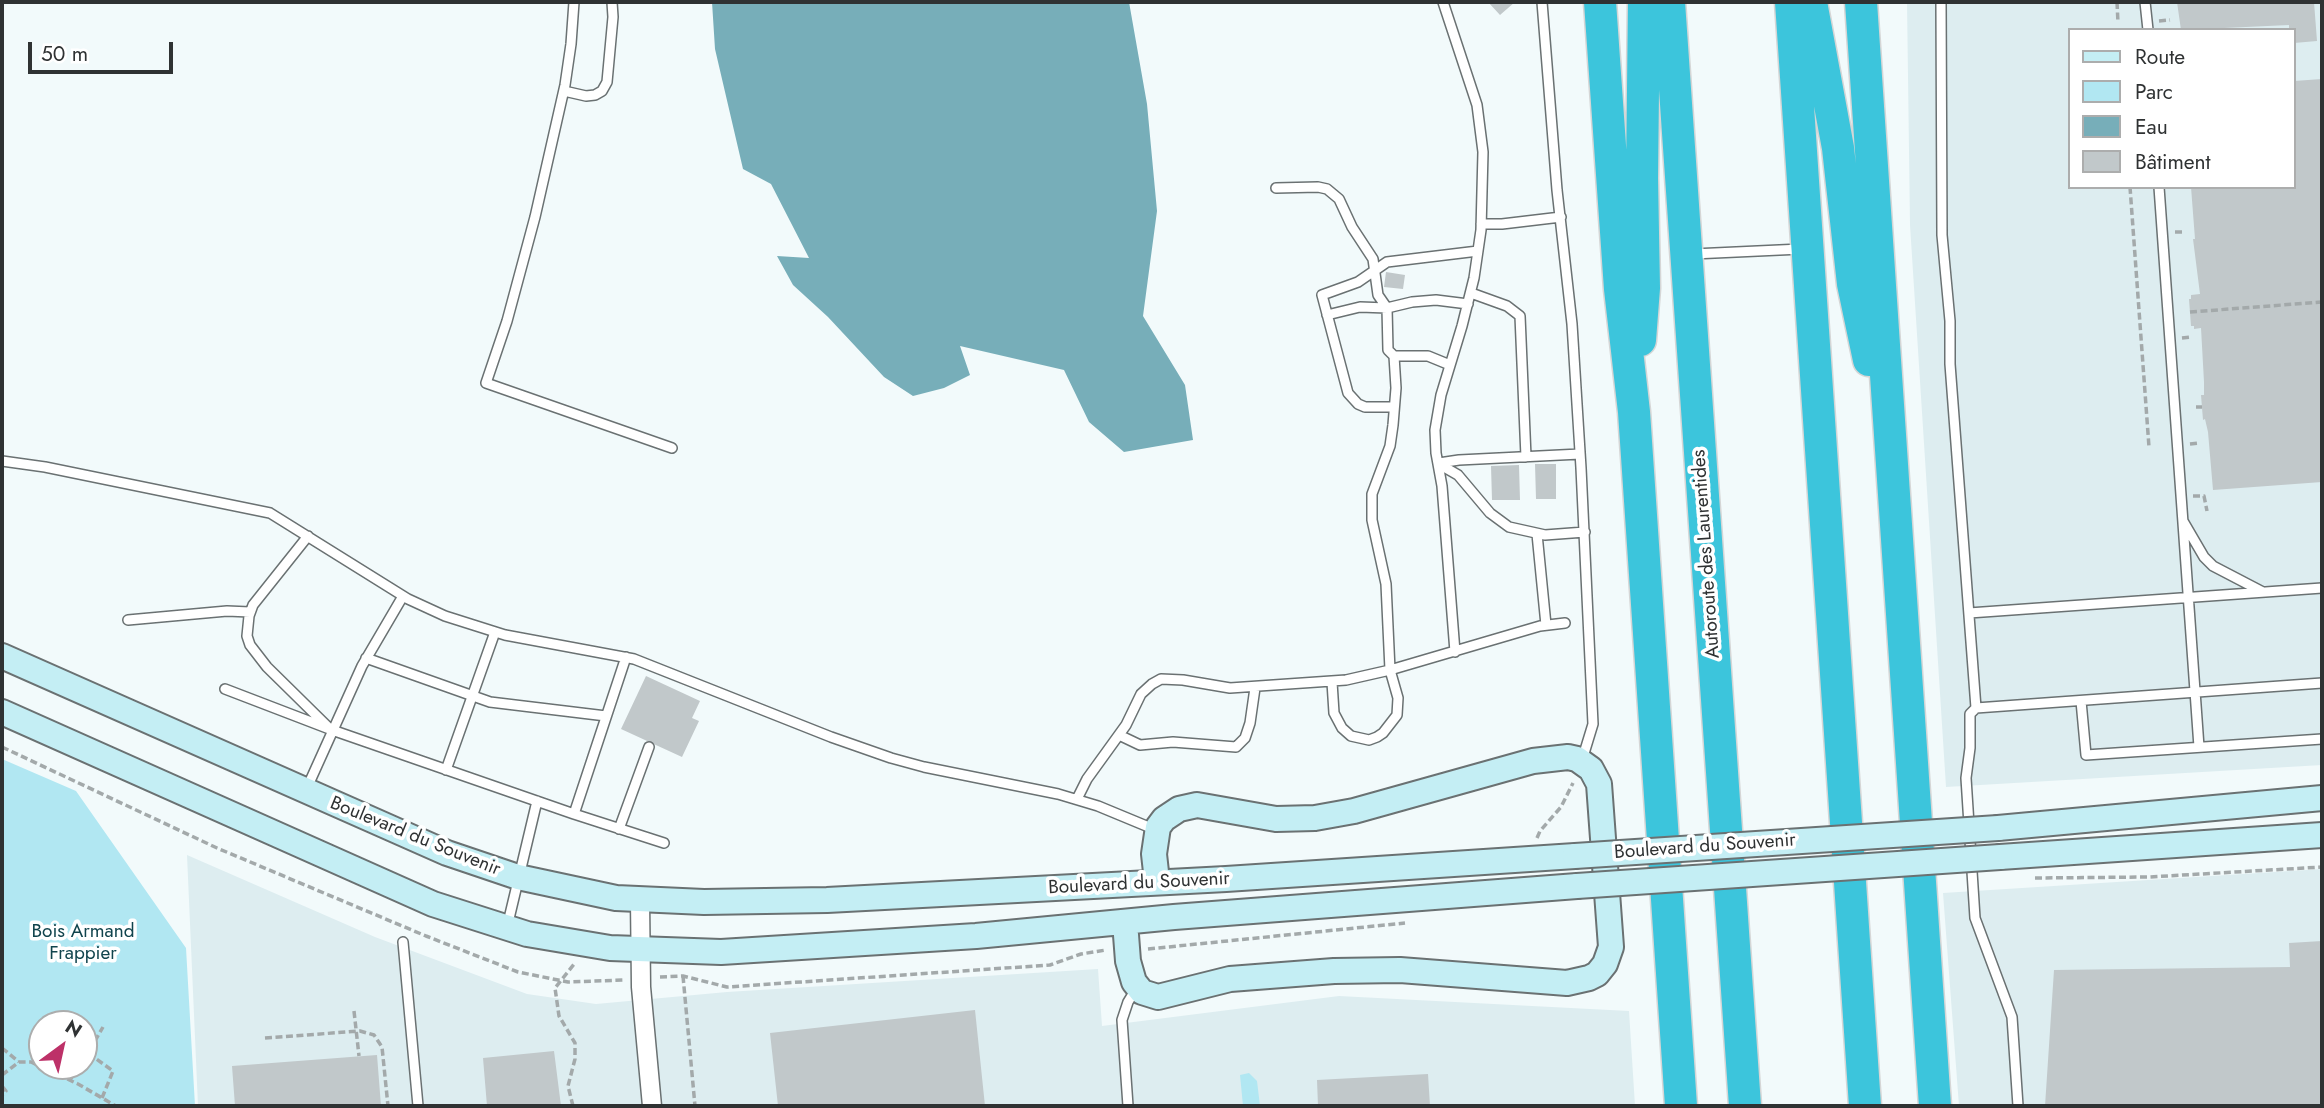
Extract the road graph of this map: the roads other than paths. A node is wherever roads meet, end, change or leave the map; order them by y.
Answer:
1 (574, 2) edge
2 (612, 2) edge
3 (1443, 2) edge
4 (1542, 2) edge
5 (1600, 2) edge
6 (1644, 2) edge
7 (1669, 2) edge
8 (1791, 2) edge
9 (1811, 2) edge
10 (1861, 2) edge
11 (1941, 2) edge
12 (2146, 2) edge
13 (2148, 28) edge
14 (564, 91) junction
15 (1276, 188) dead end
16 (2159, 189) edge
17 (1560, 217) junction
18 (1482, 224) junction
19 (1806, 248) junction
20 (1478, 251) junction
21 (1686, 254) junction
22 (1374, 270) junction
23 (1471, 293) junction
24 (1468, 304) junction
25 (1387, 308) junction
26 (1327, 315) junction
27 (1394, 356) junction
28 (1450, 365) junction
29 (1394, 407) junction
30 (1634, 412) junction
31 (672, 448) dead end
32 (1580, 454) junction
33 (1526, 457) junction
34 (2, 461) edge
35 (1891, 461) junction
36 (1439, 464) junction
37 (2182, 520) junction
38 (1585, 532) junction
39 (1537, 534) junction
40 (308, 536) junction
41 (2322, 588) edge
42 (2263, 592) junction
43 (403, 596) junction
44 (2188, 598) junction
45 (250, 612) junction
46 (1969, 613) junction
47 (128, 621) dead end
48 (1565, 623) dead end
49 (1546, 625) junction
50 (495, 632) junction
51 (1455, 652) junction
52 (2, 656) edge
53 (626, 657) junction
54 (366, 658) junction
55 (1390, 670) junction
56 (1332, 682) junction
57 (2322, 683) edge
58 (1255, 688) junction
59 (225, 689) dead end
60 (2195, 693) junction
61 (473, 696) junction
62 (2081, 701) junction
63 (1976, 708) junction
64 (2, 712) edge
65 (606, 716) junction
66 (332, 730) junction
67 (1119, 735) junction
68 (2322, 739) edge
69 (649, 747) dead end
70 (2199, 747) junction
71 (1581, 762) junction
72 (446, 770) junction
73 (305, 791) junction
74 (2322, 798) edge
75 (1077, 799) junction
76 (537, 802) junction
77 (574, 814) junction
78 (619, 829) junction
79 (1157, 831) junction
80 (2322, 835) edge
81 (664, 844) dead end
82 (518, 877) junction
83 (1157, 881) junction
84 (640, 900) junction
85 (1125, 922) junction
86 (507, 929) junction
87 (403, 942) dead end
88 (639, 950) junction
89 (1138, 988) junction
90 (418, 1106) edge
91 (652, 1106) edge
92 (1128, 1106) edge
93 (1681, 1106) edge
94 (1745, 1106) edge
95 (1865, 1106) edge
96 (1936, 1106) edge
97 (2018, 1106) edge

1 - 14 lane
2 - 14 lane
3 - 18 lane
4 - 17 lane
5 - 30 highway
6 - 30 highway
7 - 21 highway, Autoroute des Laurentides
8 - 19 highway
9 - 35 highway
10 - 35 highway
11 - 46 lane
12 - 13 lane
14 - 31 lane
15 - 22 lane
16 - 37 lane
17 - 18 lane
17 - 32 lane
18 - 20 lane
19 - 21 lane
19 - 95 highway
20 - 22 lane
20 - 23 lane
21 - 94 highway, Autoroute des Laurentides
22 - 25 lane
22 - 26 lane
23 - 24 lane
23 - 33 lane
24 - 25 lane
24 - 28 lane
25 - 26 lane
25 - 27 lane
26 - 29 lane
27 - 28 lane
27 - 29 lane
28 - 36 lane
29 - 55 lane
30 - 93 highway
32 - 33 lane
32 - 38 lane
33 - 36 lane
34 - 40 lane
35 - 96 highway
36 - 39 lane
36 - 51 lane
37 - 42 lane
37 - 44 lane
38 - 39 lane
38 - 71 lane
39 - 49 lane
40 - 43 lane
40 - 45 lane
41 - 42 lane
42 - 44 lane
43 - 50 lane
43 - 54 lane
44 - 46 lane
44 - 60 lane
45 - 47 lane
45 - 66 lane
46 - 63 lane
48 - 49 lane
49 - 51 lane
50 - 53 lane
50 - 61 lane
51 - 55 lane
52 - 73 street, Boulevard du Souvenir
53 - 65 lane
53 - 75 lane
54 - 61 lane
54 - 66 lane
55 - 56 lane
55 - 56 lane
56 - 58 lane
57 - 60 lane
58 - 67 lane
58 - 67 lane
59 - 66 lane
60 - 62 lane
60 - 70 lane
61 - 65 lane
61 - 72 lane
62 - 63 lane
62 - 70 lane
63 - 97 lane
64 - 86 street, Boulevard du Souvenir
65 - 77 lane
66 - 72 lane
66 - 73 lane
67 - 75 lane
68 - 70 lane
69 - 78 lane
71 - 79 street
71 - 89 street
72 - 76 lane
73 - 82 street, Boulevard du Souvenir
74 - 83 street, Boulevard du Souvenir, bridge
75 - 79 lane
76 - 77 lane
76 - 82 lane
77 - 78 lane
78 - 81 lane
79 - 83 street
80 - 85 street, Boulevard du Souvenir, bridge
82 - 84 street, Boulevard du Souvenir
82 - 86 lane
83 - 84 street, Boulevard du Souvenir
84 - 88 street
85 - 88 street, Boulevard du Souvenir
85 - 89 street
86 - 88 street, Boulevard du Souvenir
87 - 90 lane
88 - 91 street
89 - 92 lane

